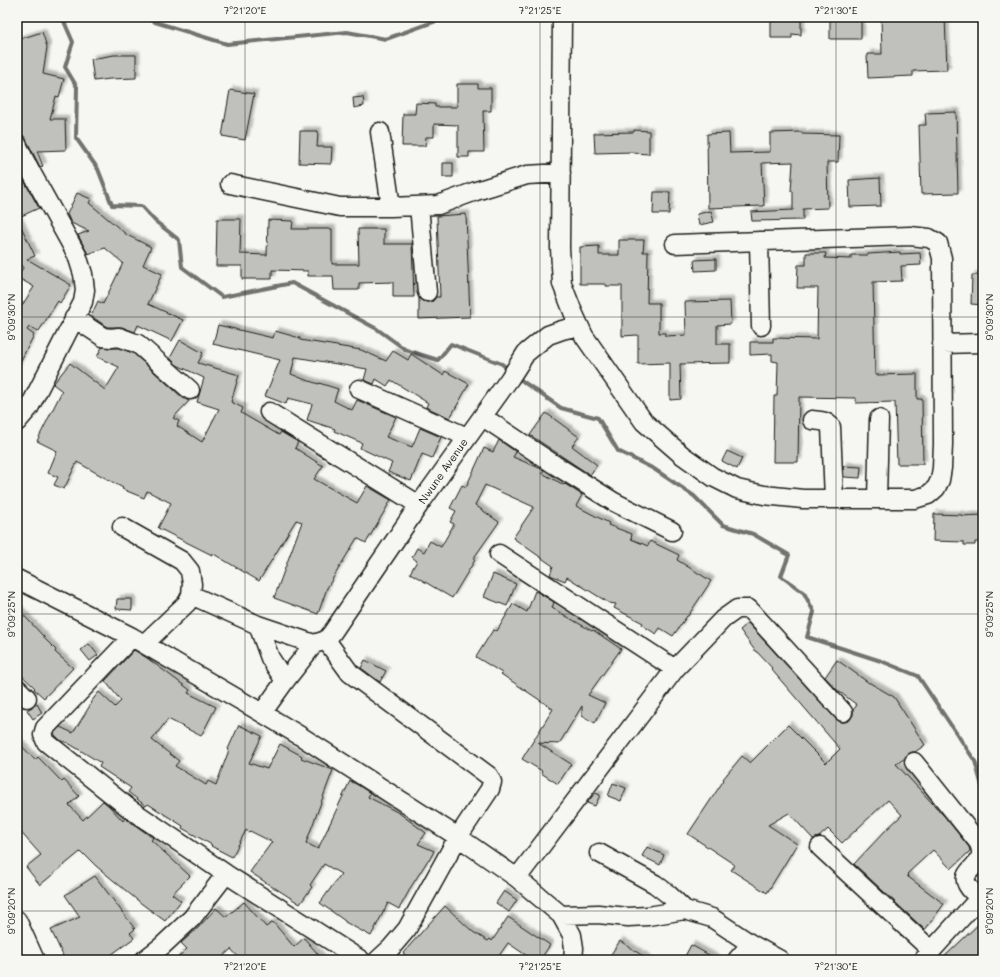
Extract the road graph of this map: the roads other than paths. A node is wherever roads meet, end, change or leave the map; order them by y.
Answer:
1 (562, 17) edge
2 (380, 132) dead end
3 (17, 144) edge
4 (561, 173) junction
5 (230, 184) dead end
6 (419, 206) junction
7 (391, 207) junction
8 (759, 241) junction
9 (675, 244) dead end
10 (427, 292) dead end
11 (74, 318) junction
12 (579, 326) junction
13 (761, 326) dead end
14 (983, 343) edge
15 (942, 344) junction
16 (359, 389) dead end
17 (190, 390) dead end
18 (268, 412) dead end
19 (483, 417) junction
20 (879, 419) dead end
21 (812, 420) dead end
22 (17, 422) edge
23 (467, 437) junction
24 (834, 499) junction
25 (877, 499) junction
26 (419, 505) junction
27 (122, 527) dead end
28 (672, 531) dead end
29 (499, 554) dead end
30 (17, 579) edge
31 (191, 595) junction
32 (258, 625) junction
33 (138, 641) junction
34 (320, 642) junction
35 (675, 669) junction
36 (285, 680) junction
37 (843, 712) dead end
38 (262, 713) junction
39 (914, 762) dead end
40 (458, 837) junction
41 (820, 847) dead end
42 (600, 853) dead end
43 (226, 874) junction
44 (517, 878) junction
45 (981, 896) edge
46 (684, 910) junction
47 (561, 915) junction
48 (17, 920) edge
49 (751, 944) junction
50 (927, 957) edge
51 (35, 960) edge
52 (144, 960) edge
53 (361, 960) edge
54 (378, 960) edge
55 (573, 960) edge
56 (737, 960) edge
57 (780, 960) edge

1 - 4 street
2 - 7 street
3 - 11 street
4 - 6 street
4 - 12 street
5 - 7 street
6 - 7 street
6 - 10 street
8 - 9 street
8 - 13 street
8 - 15 street
11 - 17 street
11 - 22 street
12 - 19 street, Nwune Avenue
12 - 24 street
14 - 15 street
15 - 25 street
16 - 23 street
18 - 26 street
19 - 23 street, Nwune Avenue
19 - 28 street
20 - 25 street
21 - 24 street
23 - 26 street, Nwune Avenue
24 - 25 street
26 - 34 street, Nwune Avenue
27 - 31 street
29 - 35 street
30 - 33 street
31 - 32 street
31 - 33 street
32 - 34 street
32 - 36 street
33 - 38 street
33 - 43 street
34 - 36 street, Nwune Avenue
34 - 40 street
35 - 37 street
35 - 44 street
36 - 38 street, Nwune Avenue
38 - 40 street
39 - 45 street
40 - 44 street
40 - 54 street
41 - 50 street
42 - 46 street
43 - 52 street
43 - 53 street
44 - 47 street
45 - 50 street
46 - 47 street
46 - 49 street
47 - 55 street
48 - 51 street
49 - 56 street
49 - 57 street

